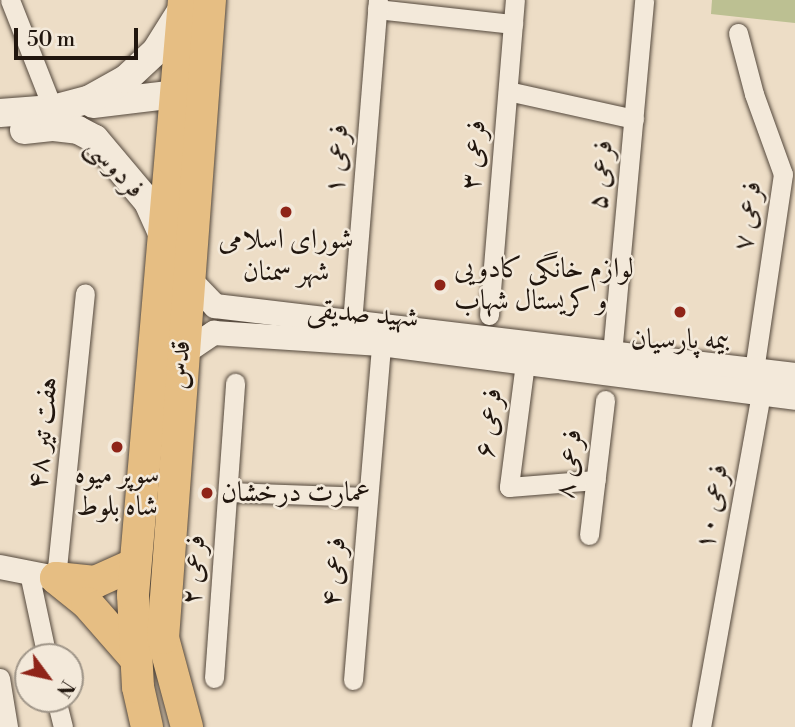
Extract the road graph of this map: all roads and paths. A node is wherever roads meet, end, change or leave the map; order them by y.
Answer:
1 (10, 0) edge
2 (515, 0) edge
3 (644, 0) edge
4 (192, 3) edge
5 (377, 5) edge
6 (513, 24) junction
7 (738, 33) dead end
8 (508, 92) junction
9 (189, 94) junction
10 (52, 109) junction
11 (0, 113) edge
12 (634, 118) junction
13 (0, 132) edge
14 (789, 175) edge
15 (166, 241) junction
16 (188, 278) junction
17 (85, 293) dead end
18 (489, 315) dead end
19 (352, 323) junction
20 (271, 325) junction
21 (381, 344) junction
22 (612, 354) junction
23 (181, 355) junction
24 (524, 363) junction
25 (795, 376) edge
26 (235, 383) dead end
27 (757, 383) junction
28 (795, 398) edge
29 (605, 400) dead end
30 (596, 480) junction
31 (228, 492) junction
32 (368, 497) junction
33 (589, 535) dead end
34 (135, 564) junction
35 (0, 566) edge
36 (42, 576) junction
37 (46, 643) edge
38 (136, 659) junction
39 (0, 678) edge
40 (214, 678) dead end
41 (353, 680) dead end
42 (174, 691) junction
43 (144, 713) edge
44 (8, 727) edge
45 (187, 727) edge
46 (701, 727) edge

1 - 10 street
2 - 6 street, فرعی ۳
3 - 12 street, فرعی ۵
4 - 9 main road, قدس
4 - 10 main road, فردوسی
5 - 6 street
5 - 19 street, فرعی ۱
6 - 8 street, فرعی ۳
7 - 14 street, فرعی ۷
8 - 12 street
8 - 18 street, فرعی ۳
9 - 10 main road, فردوسی
9 - 15 main road, قدس
9 - 16 main road, قدس
10 - 11 main road, فردوسی
12 - 22 street, فرعی ۵
13 - 15 main road, فردوسی
14 - 27 street, فرعی ۷
15 - 34 main road, قدس
16 - 20 street, شهید صدیقی
16 - 23 main road, قدس
17 - 36 street, هفت تیر ۴۸
19 - 20 street, شهید صدیقی
19 - 22 street, شهید صدیقی
20 - 21 street, شهید صدیقی
20 - 23 street, شهید صدیقی
21 - 24 street, شهید صدیقی
21 - 32 street, فرعی ۴
22 - 27 street, شهید صدیقی
23 - 42 main road, قدس
24 - 27 street, شهید صدیقی
24 - 30 street, فرعی ۶
25 - 27 street, شهید صدیقی
26 - 31 street, فرعی ۲
27 - 28 street, شهید صدیقی
27 - 46 street, فرعی ۱۰
29 - 30 street, فرعی ۸
30 - 33 street, فرعی ۸
31 - 32 street
31 - 40 street, فرعی ۲
32 - 41 street, فرعی ۴
34 - 36 main road
34 - 38 main road, قدس
35 - 36 street
36 - 37 street, هفت تیر ۴۸
36 - 38 main road
38 - 43 main road, قدس
39 - 44 street
42 - 43 main road
42 - 45 main road, قدس

